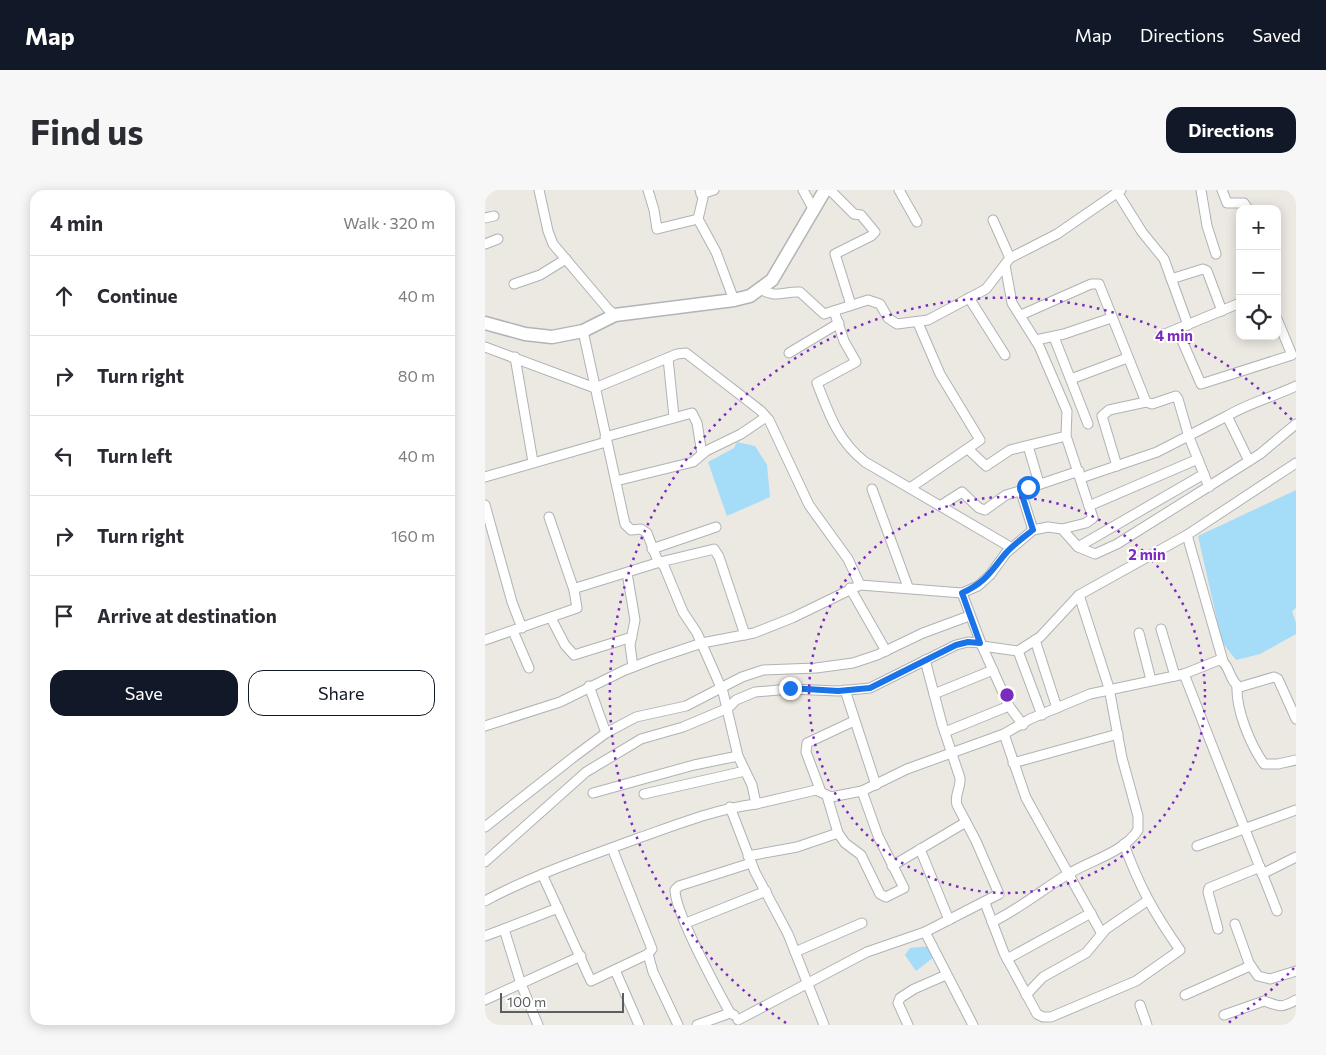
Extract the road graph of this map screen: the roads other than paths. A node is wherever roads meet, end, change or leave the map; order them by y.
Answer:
1 (539, 190) edge
2 (648, 190) edge
3 (714, 190) edge
4 (803, 190) edge
5 (825, 190) edge
6 (830, 190) edge
7 (899, 190) edge
8 (1201, 190) edge
9 (1222, 190) edge
10 (1119, 191) edge
11 (701, 192) edge
12 (1245, 205) edge
13 (814, 210) junction
14 (698, 219) junction
15 (993, 220) dead end
16 (917, 222) dead end
17 (498, 239) dead end
18 (485, 244) edge
19 (1216, 254) dead end
20 (566, 259) junction
21 (1008, 262) junction
22 (1171, 279) junction
23 (514, 284) dead end
24 (761, 289) junction
25 (969, 298) junction
26 (734, 300) junction
27 (851, 305) junction
28 (1236, 305) edge
29 (1222, 310) junction
30 (834, 311) junction
31 (615, 314) junction
32 (1021, 315) junction
33 (1111, 318) junction
34 (485, 323) edge
35 (839, 323) junction
36 (918, 323) junction
37 (1188, 325) junction
38 (1281, 328) edge
39 (1177, 329) junction
40 (583, 331) junction
41 (1160, 336) dead end
42 (1054, 337) junction
43 (1296, 338) edge
44 (1035, 340) junction
45 (1287, 342) junction
46 (485, 347) edge
47 (789, 353) dead end
48 (1005, 355) dead end
49 (515, 357) junction
50 (668, 358) junction
51 (1127, 358) junction
52 (1071, 379) junction
53 (594, 385) junction
54 (1296, 386) edge
55 (1145, 402) junction
56 (1227, 416) junction
57 (674, 417) junction
58 (766, 417) junction
59 (1088, 424) dead end
60 (1296, 424) edge
61 (1066, 436) junction
62 (1189, 438) junction
63 (606, 439) junction
64 (1029, 446) junction
65 (968, 449) junction
66 (702, 454) junction
67 (1198, 459) junction
68 (1249, 461) junction
69 (533, 462) junction
70 (1296, 463) edge
71 (1117, 466) junction
72 (1204, 474) junction
73 (1080, 475) junction
74 (485, 477) edge
75 (616, 480) junction
76 (1039, 483) junction
77 (1209, 487) junction
78 (910, 488) junction
79 (872, 489) dead end
80 (1023, 490) junction
81 (940, 506) junction
82 (1089, 506) junction
83 (486, 511) edge
84 (549, 517) dead end
85 (716, 527) dead end
86 (1062, 529) junction
87 (1033, 530) junction
88 (1187, 534) junction
89 (1078, 547) junction
90 (652, 548) junction
91 (1009, 550) junction
92 (660, 562) junction
93 (627, 573) junction
94 (860, 585) junction
95 (908, 587) junction
96 (851, 588) junction
97 (574, 590) junction
98 (962, 593) junction
99 (1079, 595) junction
100 (551, 618) junction
101 (970, 618) junction
102 (518, 629) junction
103 (1161, 629) dead end
104 (1139, 633) dead end
105 (745, 635) junction
106 (632, 637) junction
107 (485, 640) edge
108 (1035, 640) junction
109 (980, 642) junction
110 (702, 643) junction
111 (886, 651) junction
112 (1018, 651) junction
113 (925, 660) junction
114 (1223, 661) junction
115 (633, 667) junction
116 (529, 668) dead end
117 (993, 670) junction
118 (1179, 675) junction
119 (1151, 680) junction
120 (589, 686) junction
121 (1237, 686) junction
122 (1109, 688) junction
123 (722, 689) junction
124 (845, 690) junction
125 (934, 694) junction
126 (727, 705) junction
127 (1009, 706) junction
128 (1293, 707) edge
129 (1057, 708) junction
130 (1042, 715) junction
131 (1296, 719) edge
132 (854, 721) junction
133 (1023, 725) junction
134 (485, 726) edge
135 (945, 732) junction
136 (607, 733) junction
137 (1004, 734) junction
138 (1118, 734) junction
139 (952, 754) junction
140 (738, 756) junction
141 (1296, 760) edge
142 (1013, 763) junction
143 (745, 771) junction
144 (876, 785) junction
145 (862, 791) junction
146 (593, 792) dead end
147 (644, 794) dead end
148 (824, 794) junction
149 (756, 804) junction
150 (730, 807) junction
151 (1296, 810) edge
152 (966, 822) junction
153 (485, 827) edge
154 (1244, 828) junction
155 (838, 833) junction
156 (1124, 844) junction
157 (1197, 846) dead end
158 (612, 848) junction
159 (920, 849) junction
160 (1296, 857) edge
161 (750, 859) junction
162 (485, 862) edge
163 (892, 866) junction
164 (1261, 870) junction
165 (1070, 873) junction
166 (542, 874) junction
167 (766, 891) junction
168 (1147, 901) junction
169 (485, 902) edge
170 (985, 903) junction
171 (558, 908) junction
172 (1277, 910) dead end
173 (1091, 913) junction
174 (949, 920) junction
175 (992, 922) junction
176 (686, 923) junction
177 (862, 923) dead end
178 (1235, 924) dead end
179 (503, 929) junction
180 (1219, 929) dead end
181 (925, 932) junction
182 (1101, 932) junction
183 (485, 936) edge
184 (795, 952) junction
185 (648, 954) junction
186 (581, 956) junction
187 (1007, 959) junction
188 (1250, 966) junction
189 (615, 970) junction
190 (1296, 972) edge
191 (946, 976) junction
192 (807, 982) junction
193 (521, 984) junction
194 (1025, 995) junction
195 (1185, 995) dead end
196 (485, 1000) edge
197 (1296, 1000) edge
198 (1140, 1005) dead end
199 (729, 1013) junction
200 (1225, 1016) dead end
201 (739, 1022) edge
202 (538, 1025) edge
203 (639, 1025) edge
204 (678, 1025) edge
205 (697, 1025) edge
206 (824, 1025) edge
207 (908, 1025) edge
208 (973, 1025) edge
209 (1147, 1025) edge

1 - 20 street
2 - 14 street
3 - 11 street
4 - 13 street
5 - 13 main road
6 - 27 street
7 - 16 street
8 - 19 street
9 - 12 street
10 - 21 street
10 - 22 street
11 - 14 street
13 - 24 main road
14 - 26 street
15 - 21 street
17 - 18 street
20 - 23 street
20 - 31 street
21 - 25 street
21 - 32 street
22 - 29 street
22 - 37 street
24 - 26 main road
24 - 30 street
25 - 36 street
25 - 48 street
26 - 31 main road
27 - 30 street
27 - 36 street
28 - 29 street
29 - 37 street
30 - 35 street
31 - 40 main road
32 - 33 street
32 - 44 street
33 - 42 street
33 - 51 street
34 - 40 main road
35 - 47 street
35 - 78 street
36 - 65 street
37 - 39 street
38 - 45 street
39 - 41 street
39 - 45 street
40 - 53 street
42 - 44 street
42 - 52 street
43 - 45 street
44 - 61 street
46 - 49 street
49 - 53 street
49 - 69 street
50 - 53 street
50 - 57 street
50 - 58 street
51 - 52 street
51 - 55 street
52 - 59 street
53 - 63 street
54 - 56 street
55 - 62 street
55 - 71 street
56 - 62 street
56 - 68 street
57 - 63 street
57 - 66 street
58 - 66 street
58 - 94 street
60 - 68 street
61 - 64 street
61 - 73 street
62 - 67 street
62 - 71 street
63 - 69 street
63 - 75 street
64 - 65 street
64 - 76 street
65 - 78 street
66 - 75 street
67 - 72 street
67 - 82 street
68 - 77 street
69 - 74 street
70 - 88 street
71 - 73 street
72 - 77 street
72 - 89 street
73 - 76 street
73 - 82 street
75 - 90 street
76 - 80 street
77 - 89 street
78 - 81 street
79 - 95 street
80 - 81 street
80 - 87 street
81 - 91 street
82 - 86 street
83 - 102 street
84 - 97 street
85 - 90 street
86 - 87 street
86 - 89 street
87 - 91 street
88 - 99 street
88 - 114 street
90 - 92 street
91 - 98 street
92 - 93 street
92 - 105 street
92 - 110 street
93 - 97 street
93 - 106 street
94 - 95 street
94 - 96 street
95 - 98 street
96 - 105 street
96 - 111 street
97 - 100 street
98 - 101 street
99 - 108 street
99 - 122 street
100 - 102 street
100 - 106 street
101 - 109 street
101 - 111 street
102 - 107 street
102 - 116 street
103 - 118 street
104 - 119 street
105 - 110 street
106 - 115 street
108 - 112 street
108 - 129 street
109 - 112 street
109 - 113 street
109 - 117 street
110 - 115 street
110 - 123 street
111 - 123 street
112 - 130 street
113 - 124 street
113 - 125 street
114 - 118 street
114 - 121 street
115 - 120 street
117 - 125 street
117 - 127 street
118 - 119 street
118 - 154 street
119 - 122 street
120 - 134 street
120 - 136 street
121 - 128 street
121 - 141 street
122 - 129 street
122 - 138 street
123 - 126 street
123 - 136 street
124 - 126 street
124 - 132 street
125 - 135 street
126 - 140 street
126 - 162 street
127 - 133 street
127 - 135 street
128 - 131 street
129 - 130 street
130 - 133 street
132 - 144 street
132 - 148 street
133 - 137 street
135 - 139 street
136 - 153 street
137 - 139 street
137 - 142 street
138 - 142 street
138 - 156 street
139 - 144 street
139 - 152 street
140 - 143 street
140 - 146 street
142 - 165 street
143 - 147 street
143 - 149 street
144 - 145 street
145 - 148 street
145 - 163 street
148 - 149 street
148 - 155 street
149 - 150 street
150 - 158 street
150 - 161 street
151 - 154 street
152 - 159 street
152 - 170 street
154 - 157 street
154 - 164 street
155 - 161 street
155 - 163 street
156 - 165 street
156 - 168 street
158 - 166 street
158 - 185 street
159 - 163 street
159 - 174 street
160 - 164 street
161 - 167 street
161 - 176 street
164 - 172 street
164 - 180 street
165 - 173 street
165 - 175 street
166 - 169 street
166 - 171 street
167 - 176 street
167 - 184 street
168 - 182 street
168 - 194 street
170 - 174 street
170 - 175 street
171 - 179 street
171 - 186 street
173 - 182 street
173 - 187 street
174 - 181 street
175 - 187 street
176 - 199 street
177 - 184 street
178 - 188 street
179 - 183 street
179 - 193 street
181 - 191 street
181 - 192 street
182 - 194 street
184 - 192 street
185 - 189 street
185 - 204 street
186 - 189 street
186 - 193 street
187 - 194 street
188 - 190 street
188 - 195 street
189 - 203 street
191 - 207 street
191 - 208 street
192 - 201 street
192 - 206 street
193 - 196 street
193 - 202 street
197 - 200 street
198 - 209 street
199 - 201 street
199 - 205 street

